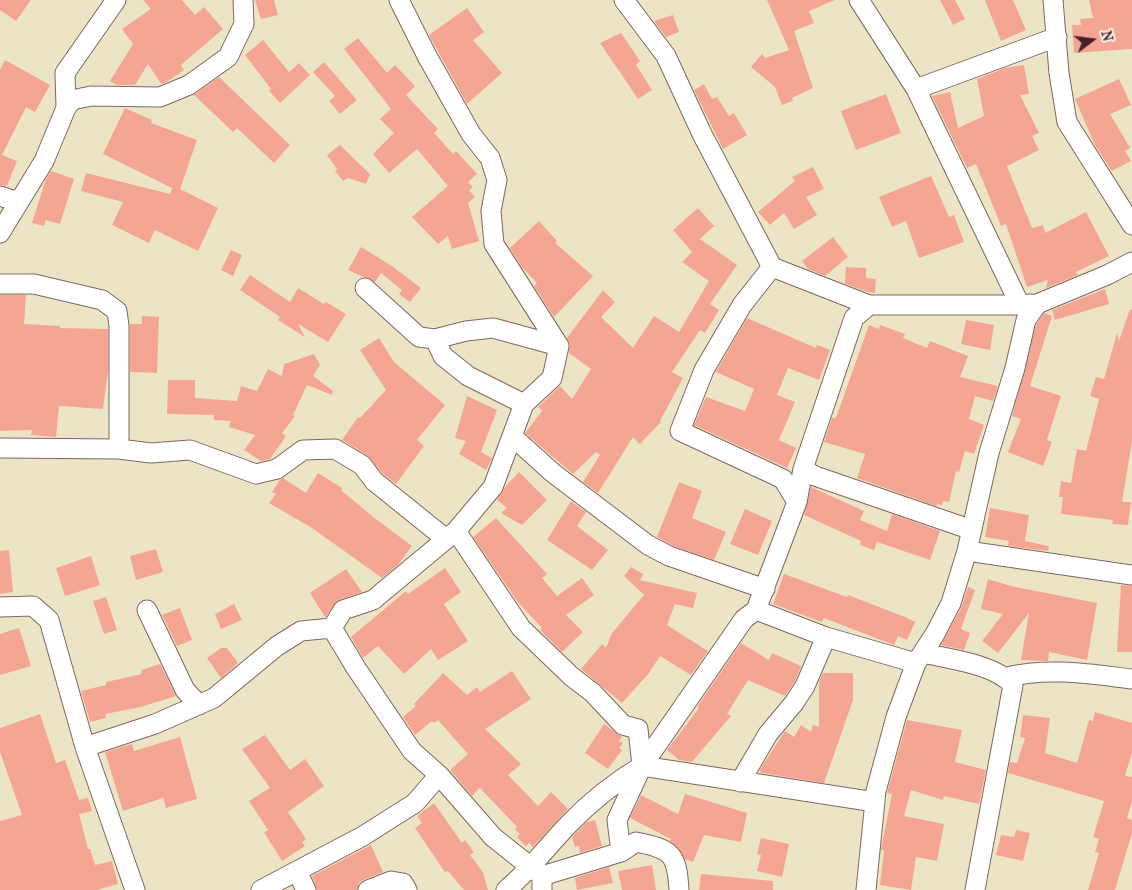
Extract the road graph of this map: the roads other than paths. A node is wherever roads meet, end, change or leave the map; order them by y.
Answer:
1 (116, 0) edge
2 (243, 0) edge
3 (400, 0) edge
4 (624, 0) edge
5 (859, 0) edge
6 (1055, 0) edge
7 (1057, 37) junction
8 (916, 89) junction
9 (66, 108) junction
10 (0, 196) edge
11 (19, 202) junction
12 (1132, 226) edge
13 (0, 233) edge
14 (1132, 262) edge
15 (772, 267) junction
16 (0, 284) edge
17 (365, 288) dead end
18 (1028, 304) junction
19 (869, 305) junction
20 (435, 340) junction
21 (560, 346) junction
22 (524, 404) junction
23 (512, 436) junction
24 (0, 448) edge
25 (119, 449) junction
26 (802, 469) junction
27 (797, 502) junction
28 (972, 530) junction
29 (451, 535) junction
30 (967, 551) junction
31 (1132, 575) edge
32 (765, 589) junction
33 (0, 608) edge
34 (147, 610) dead end
35 (756, 610) junction
36 (332, 628) junction
37 (826, 637) junction
38 (919, 658) junction
39 (1007, 677) junction
40 (1132, 679) edge
41 (199, 705) junction
42 (84, 747) junction
43 (642, 766) junction
44 (439, 775) junction
45 (740, 782) junction
46 (875, 802) junction
47 (621, 852) junction
48 (296, 871) junction
49 (538, 878) edge
50 (135, 890) edge
51 (261, 890) edge
52 (306, 890) edge
53 (368, 890) edge
54 (407, 890) edge
55 (506, 890) edge
56 (680, 890) edge
57 (866, 890) edge
58 (975, 890) edge

1 - 9 street
2 - 9 street
3 - 21 street
4 - 15 street
5 - 8 street
6 - 7 street
7 - 8 street
7 - 12 street
8 - 18 street
9 - 11 street
10 - 11 street
11 - 13 street
14 - 18 street
15 - 19 street
15 - 27 street
16 - 25 street
17 - 20 street
18 - 19 street
18 - 28 street
19 - 26 street
20 - 21 street
20 - 22 street
21 - 22 street
22 - 23 street
23 - 29 street
23 - 32 street
24 - 25 street
25 - 29 street
26 - 27 street
26 - 28 street
27 - 32 street
28 - 30 street
29 - 36 street
29 - 43 street
30 - 31 street
30 - 38 street
32 - 35 street
33 - 42 street
34 - 41 street
35 - 37 street
35 - 43 street
36 - 41 street
36 - 44 street
37 - 38 street
37 - 45 street
38 - 39 street
38 - 46 street
39 - 40 street
39 - 58 street
41 - 42 street
42 - 50 street
43 - 45 street
43 - 47 street
43 - 49 street
44 - 48 street
44 - 49 street
45 - 46 street
46 - 57 street
47 - 49 street
47 - 56 street
48 - 51 street
48 - 52 street
49 - 55 street
53 - 54 street

